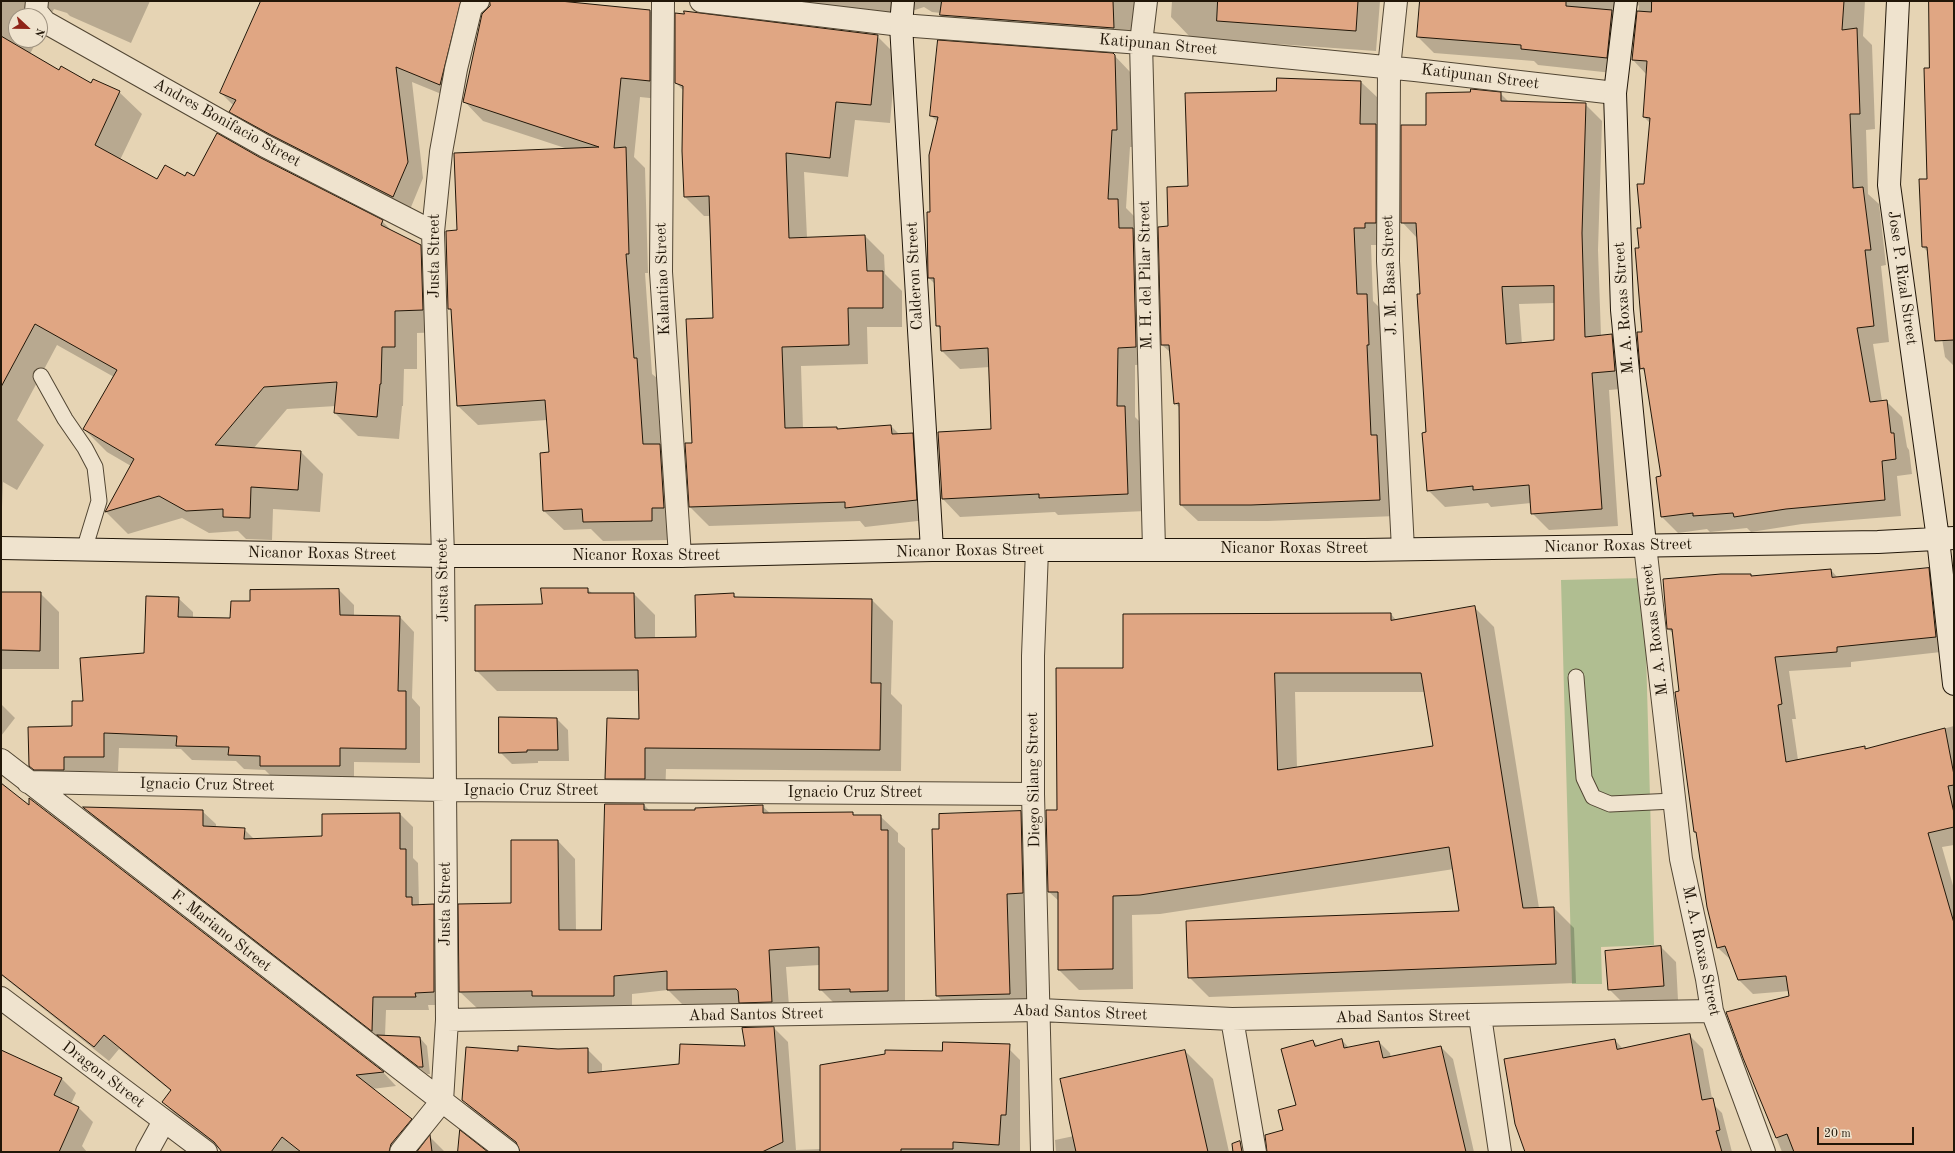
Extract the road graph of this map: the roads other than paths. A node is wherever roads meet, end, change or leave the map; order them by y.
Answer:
1 (37, 1) edge
2 (478, 1) edge
3 (663, 1) edge
4 (701, 1) edge
5 (903, 1) edge
6 (1146, 1) edge
7 (1396, 1) edge
8 (1626, 1) edge
9 (1898, 1) edge
10 (901, 25) junction
11 (1141, 43) junction
12 (1389, 68) junction
13 (1615, 93) junction
14 (433, 232) junction
15 (41, 376) dead end
16 (1946, 538) edge
17 (1645, 546) junction
18 (1, 548) edge
19 (1154, 549) junction
20 (1403, 549) junction
21 (84, 550) junction
22 (932, 550) junction
23 (1037, 550) junction
24 (443, 556) junction
25 (680, 556) junction
26 (1576, 677) dead end
27 (1954, 684) edge
28 (1, 760) edge
29 (28, 782) junction
30 (445, 790) junction
31 (1033, 794) junction
32 (1674, 801) junction
33 (1, 999) edge
34 (1040, 1010) junction
35 (1712, 1011) junction
36 (1480, 1016) junction
37 (447, 1020) junction
38 (1232, 1020) junction
39 (442, 1101) junction
40 (164, 1121) junction
41 (147, 1152) edge
42 (206, 1152) edge
43 (401, 1152) edge
44 (508, 1152) edge
45 (1042, 1152) edge
46 (1255, 1152) edge
47 (1500, 1152) edge
48 (1764, 1152) edge

1 - 14 street, Andres Bonifacio Street
2 - 14 street, Justa Street
3 - 25 street, Kalantiao Street
4 - 10 street, Katipunan Street
5 - 10 street, Calderon Street
6 - 11 street, M. H. del Pilar Street
7 - 12 street, J. M. Basa Street
8 - 13 street, M. A. Roxas Street
9 - 16 street, Jose P. Rizal Street
10 - 11 street, Katipunan Street
10 - 22 street, Calderon Street
11 - 12 street, Katipunan Street
11 - 19 street, M. H. del Pilar Street
12 - 13 street, Katipunan Street
12 - 20 street, J. M. Basa Street
13 - 17 street, M. A. Roxas Street
14 - 24 street, Justa Street
15 - 21 lane
16 - 17 street, Nicanor Roxas Street
16 - 27 street, Jose P. Rizal Street
17 - 20 street, Nicanor Roxas Street
17 - 32 street, M. A. Roxas Street
18 - 21 street, Nicanor Roxas Street
19 - 20 street, Nicanor Roxas Street
19 - 23 street, Nicanor Roxas Street
21 - 24 street, Nicanor Roxas Street
22 - 23 street, Nicanor Roxas Street
22 - 25 street, Nicanor Roxas Street
23 - 31 street, Diego Silang Street
24 - 25 street, Nicanor Roxas Street
24 - 30 street, Justa Street
26 - 32 lane
28 - 29 street, F. Mariano Street
29 - 30 street, Ignacio Cruz Street
29 - 39 street, F. Mariano Street
30 - 31 street, Ignacio Cruz Street
30 - 37 street, Justa Street
31 - 34 street, Diego Silang Street
32 - 35 street, M. A. Roxas Street
33 - 40 street, Dragon Street
34 - 37 street, Abad Santos Street
34 - 38 street, Abad Santos Street
34 - 45 street, Diego Silang Street
35 - 36 street, Abad Santos Street
35 - 48 street, M. A. Roxas Street
36 - 38 street, Abad Santos Street
36 - 47 street
37 - 39 street, Justa Street
38 - 46 street
39 - 43 street
39 - 44 street, F. Mariano Street
40 - 41 street
40 - 42 street, Dragon Street

